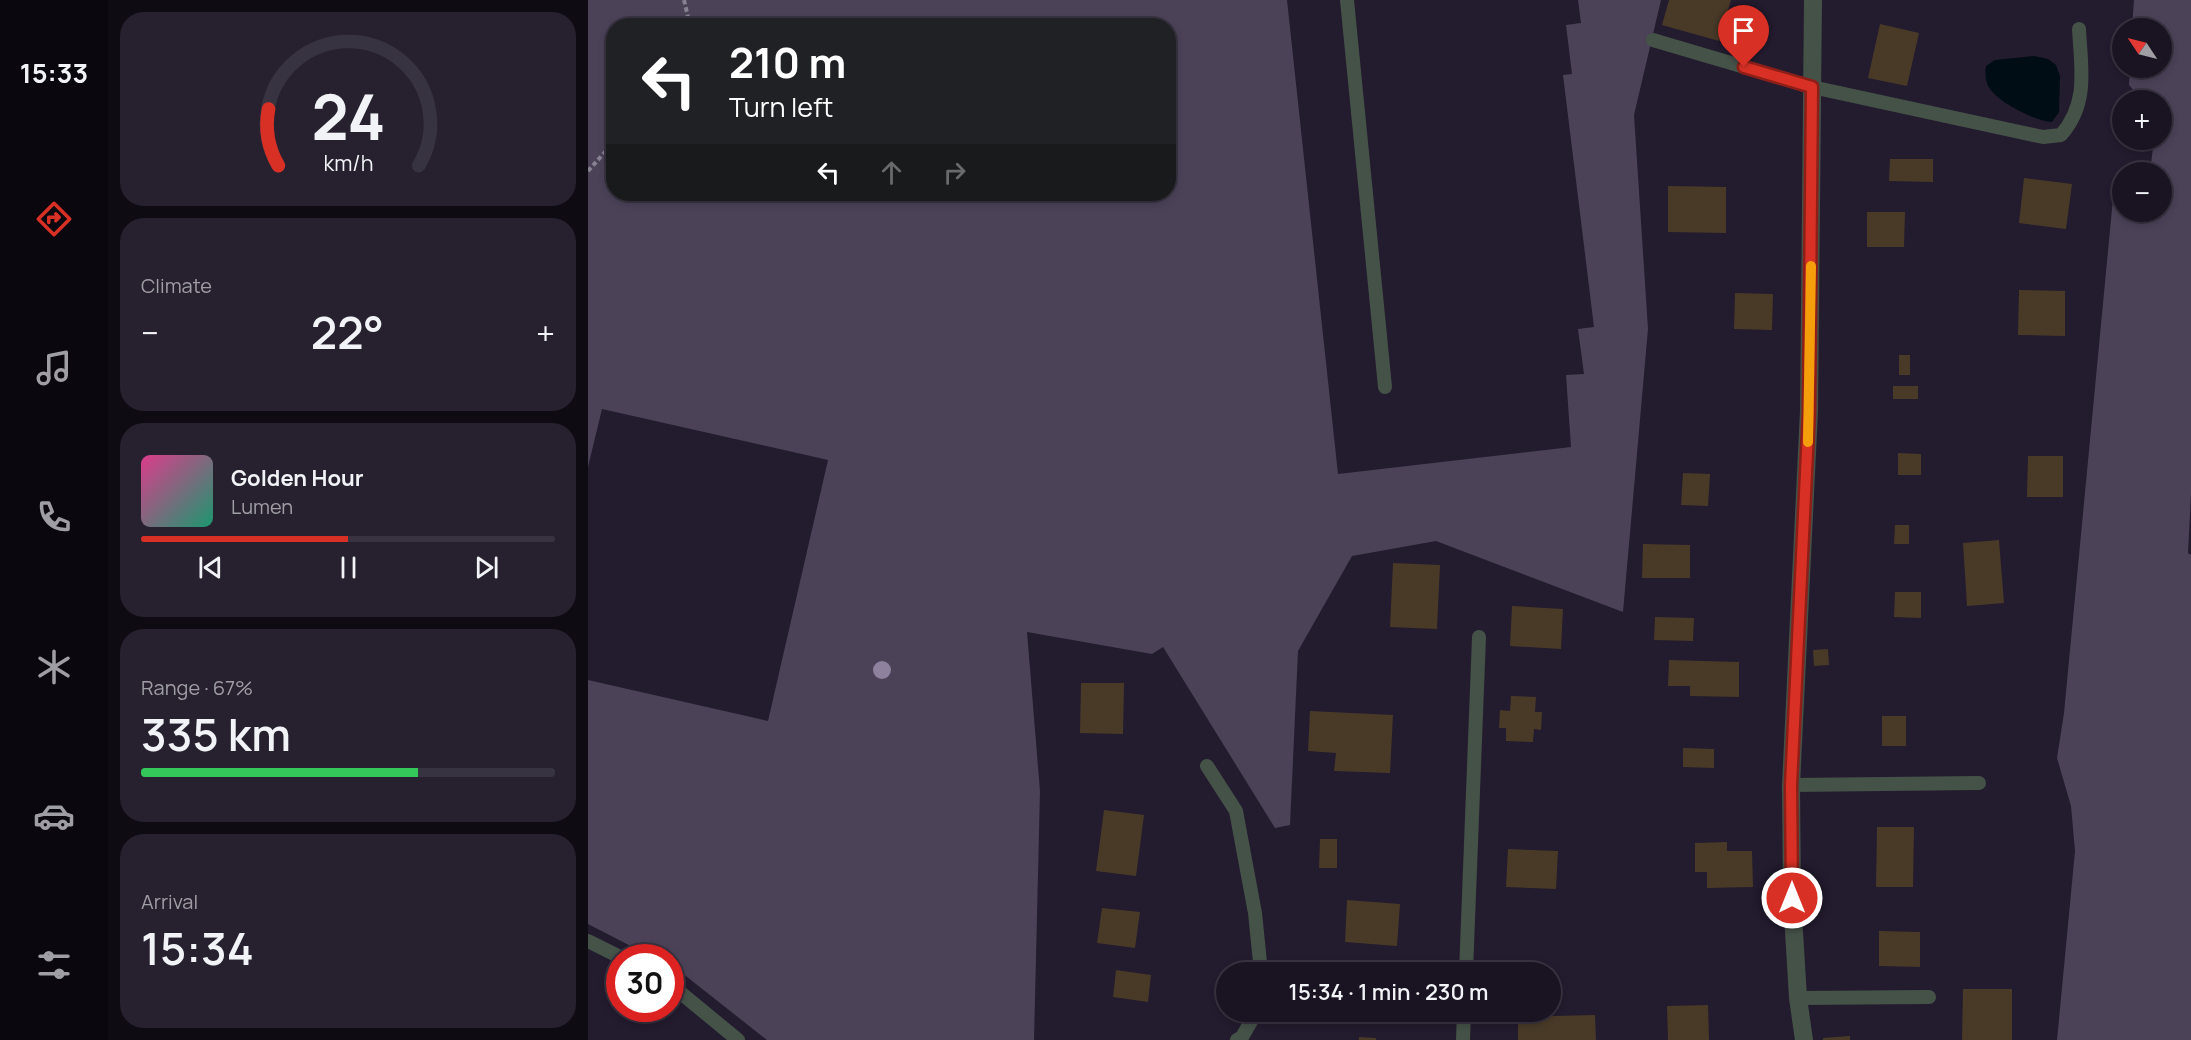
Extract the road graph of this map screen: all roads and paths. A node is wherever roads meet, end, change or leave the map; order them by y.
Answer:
1 (684, 0) edge
2 (1347, 0) edge
3 (1813, 0) edge
4 (688, 18) edge
5 (2079, 29) dead end
6 (1653, 40) dead end
7 (1812, 87) junction
8 (606, 150) edge
9 (588, 171) edge
10 (1385, 387) dead end
11 (1479, 638) dead end
12 (1207, 766) dead end
13 (1979, 783) dead end
14 (1791, 785) junction
15 (588, 941) edge
16 (606, 950) edge
17 (1260, 962) edge
18 (1466, 962) edge
19 (684, 996) edge
20 (1929, 997) dead end
21 (1798, 998) junction
22 (1251, 1022) edge
23 (1464, 1022) edge
24 (738, 1040) edge
25 (1237, 1040) edge
26 (1463, 1040) edge
27 (1804, 1040) edge

1 - 4 path
2 - 10 lane
3 - 7 street
5 - 7 lane
6 - 7 lane
7 - 14 street
8 - 9 path
11 - 18 lane
12 - 17 lane
13 - 14 lane
14 - 21 street
15 - 16 lane
19 - 24 lane
20 - 21 lane
21 - 27 street
22 - 25 lane
23 - 26 lane

